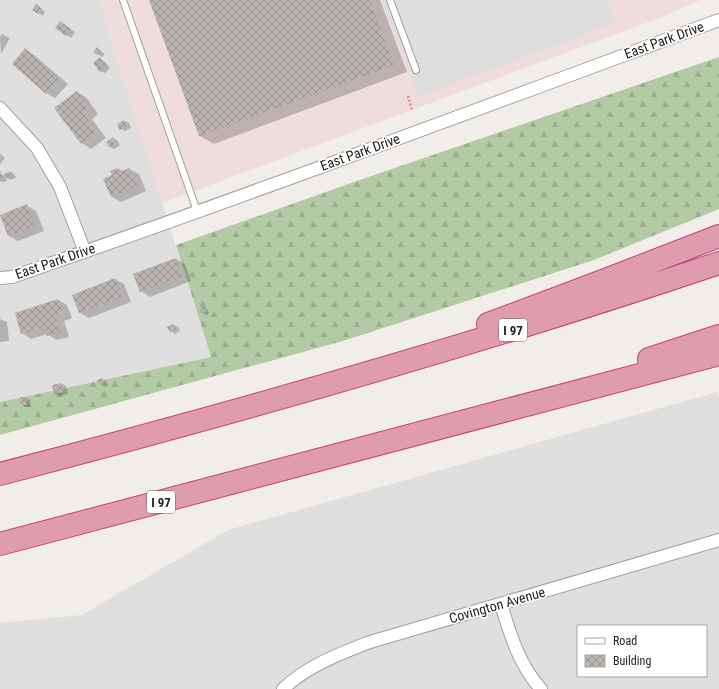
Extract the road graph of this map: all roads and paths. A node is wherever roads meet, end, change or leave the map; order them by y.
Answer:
1 (123, 0) edge
2 (390, 0) edge
3 (719, 20) edge
4 (416, 70) dead end
5 (408, 96) dead end
6 (0, 108) edge
7 (412, 110) dead end
8 (197, 211) junction
9 (719, 236) edge
10 (85, 252) junction
11 (719, 263) edge
12 (0, 278) edge
13 (719, 336) edge
14 (719, 354) edge
15 (306, 392) junction
16 (321, 459) junction
17 (0, 474) edge
18 (719, 540) edge
19 (0, 544) edge
20 (501, 604) junction
21 (282, 689) edge
22 (541, 689) edge

1 - 8 lane
2 - 4 lane
3 - 8 street, East Park Drive
5 - 7 path
6 - 10 street
8 - 10 street, East Park Drive
9 - 15 highway
10 - 12 street, East Park Drive
11 - 15 highway, I 97
13 - 16 highway, I 97
14 - 16 highway
15 - 17 highway, I 97
16 - 19 highway, I 97
18 - 20 street, Covington Avenue
20 - 21 street, Covington Avenue
20 - 22 street

